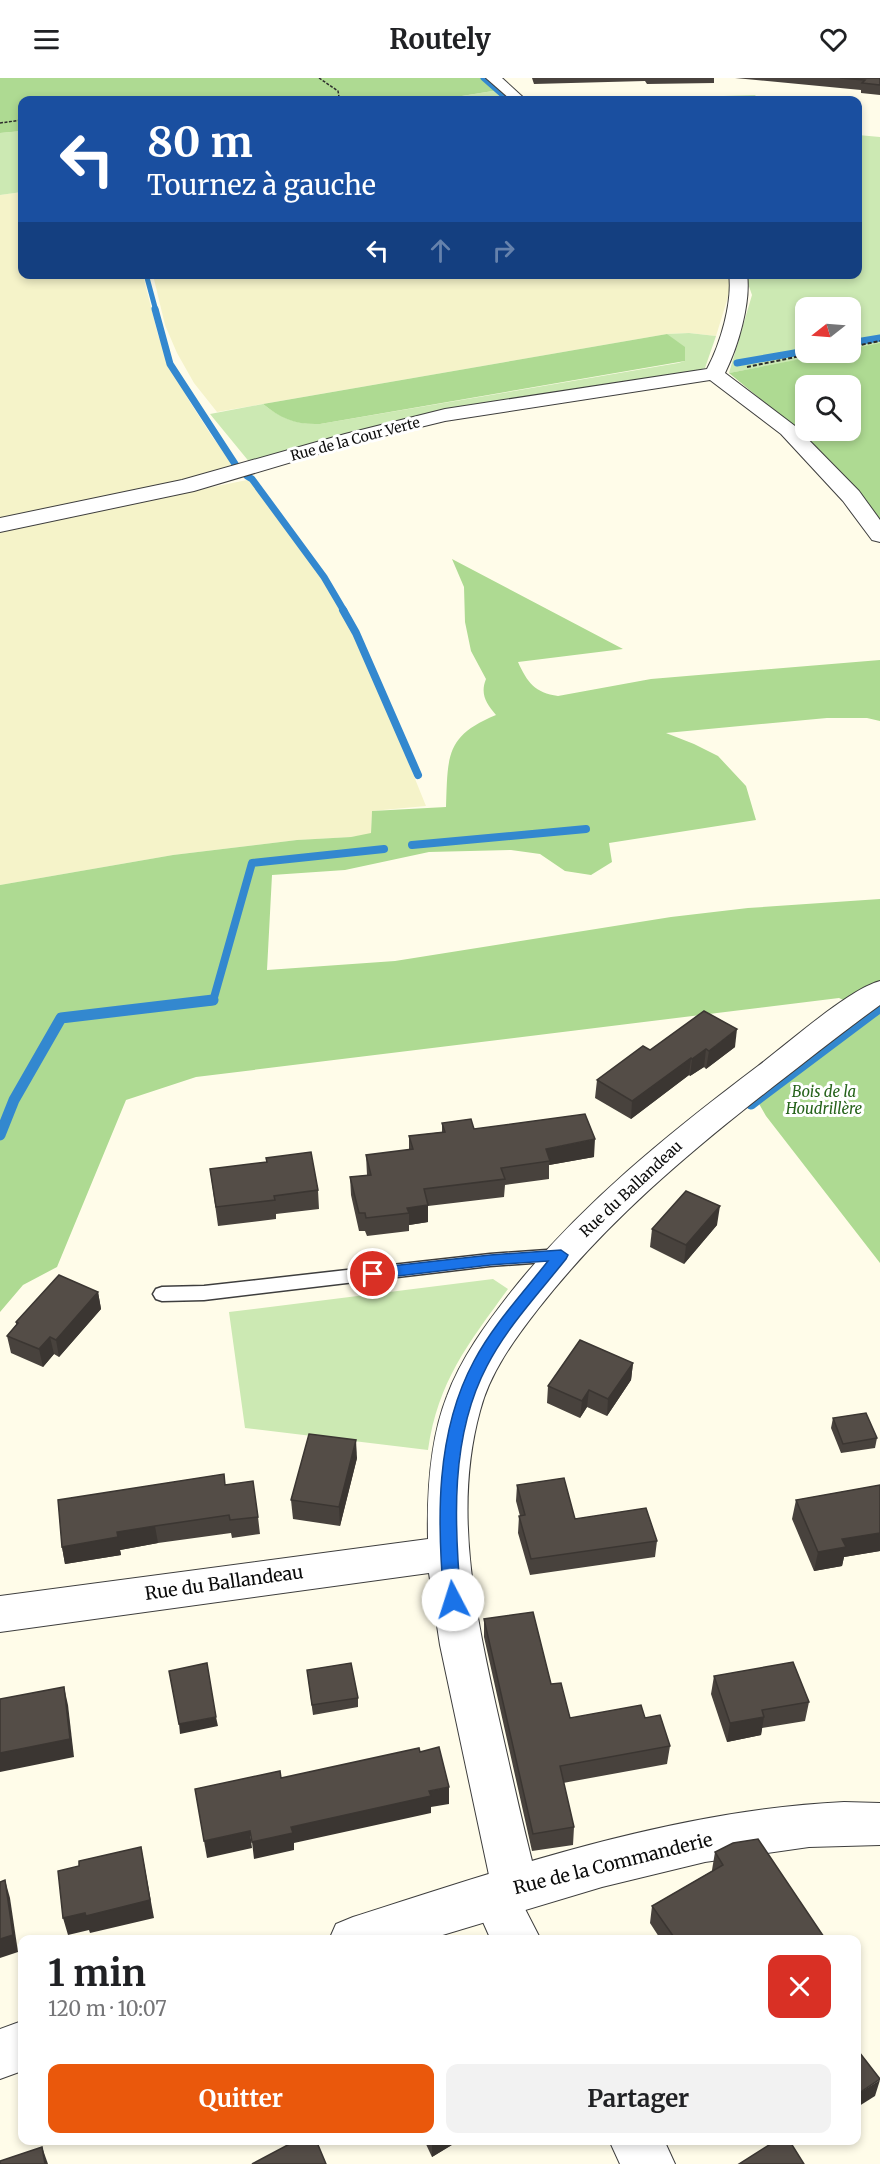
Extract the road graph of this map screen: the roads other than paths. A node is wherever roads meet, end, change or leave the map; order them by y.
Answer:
1 (493, 78) edge
2 (514, 96) edge
3 (739, 279) edge
4 (714, 374) junction
5 (0, 525) edge
6 (880, 535) edge
7 (880, 991) edge
8 (561, 1255) junction
9 (162, 1294) dead end
10 (448, 1553) junction
11 (0, 1614) edge
12 (880, 1824) edge
13 (505, 1891) junction
14 (369, 1935) edge
15 (514, 1935) edge
16 (18, 2047) edge
17 (0, 2054) edge
18 (638, 2145) edge
19 (649, 2164) edge

1 - 2 street
3 - 4 street
4 - 5 street, Rue de la Cour Verte
4 - 6 street
7 - 8 street, Rue du Ballandeau
8 - 9 lane
8 - 10 street, Rue du Ballandeau
10 - 11 street, Rue du Ballandeau
10 - 13 street, Rue du Ballandeau
12 - 13 street, Rue de la Commanderie
13 - 14 street, Rue de la Commanderie
13 - 15 street, Rue du Ballandeau
16 - 17 street
18 - 19 street

